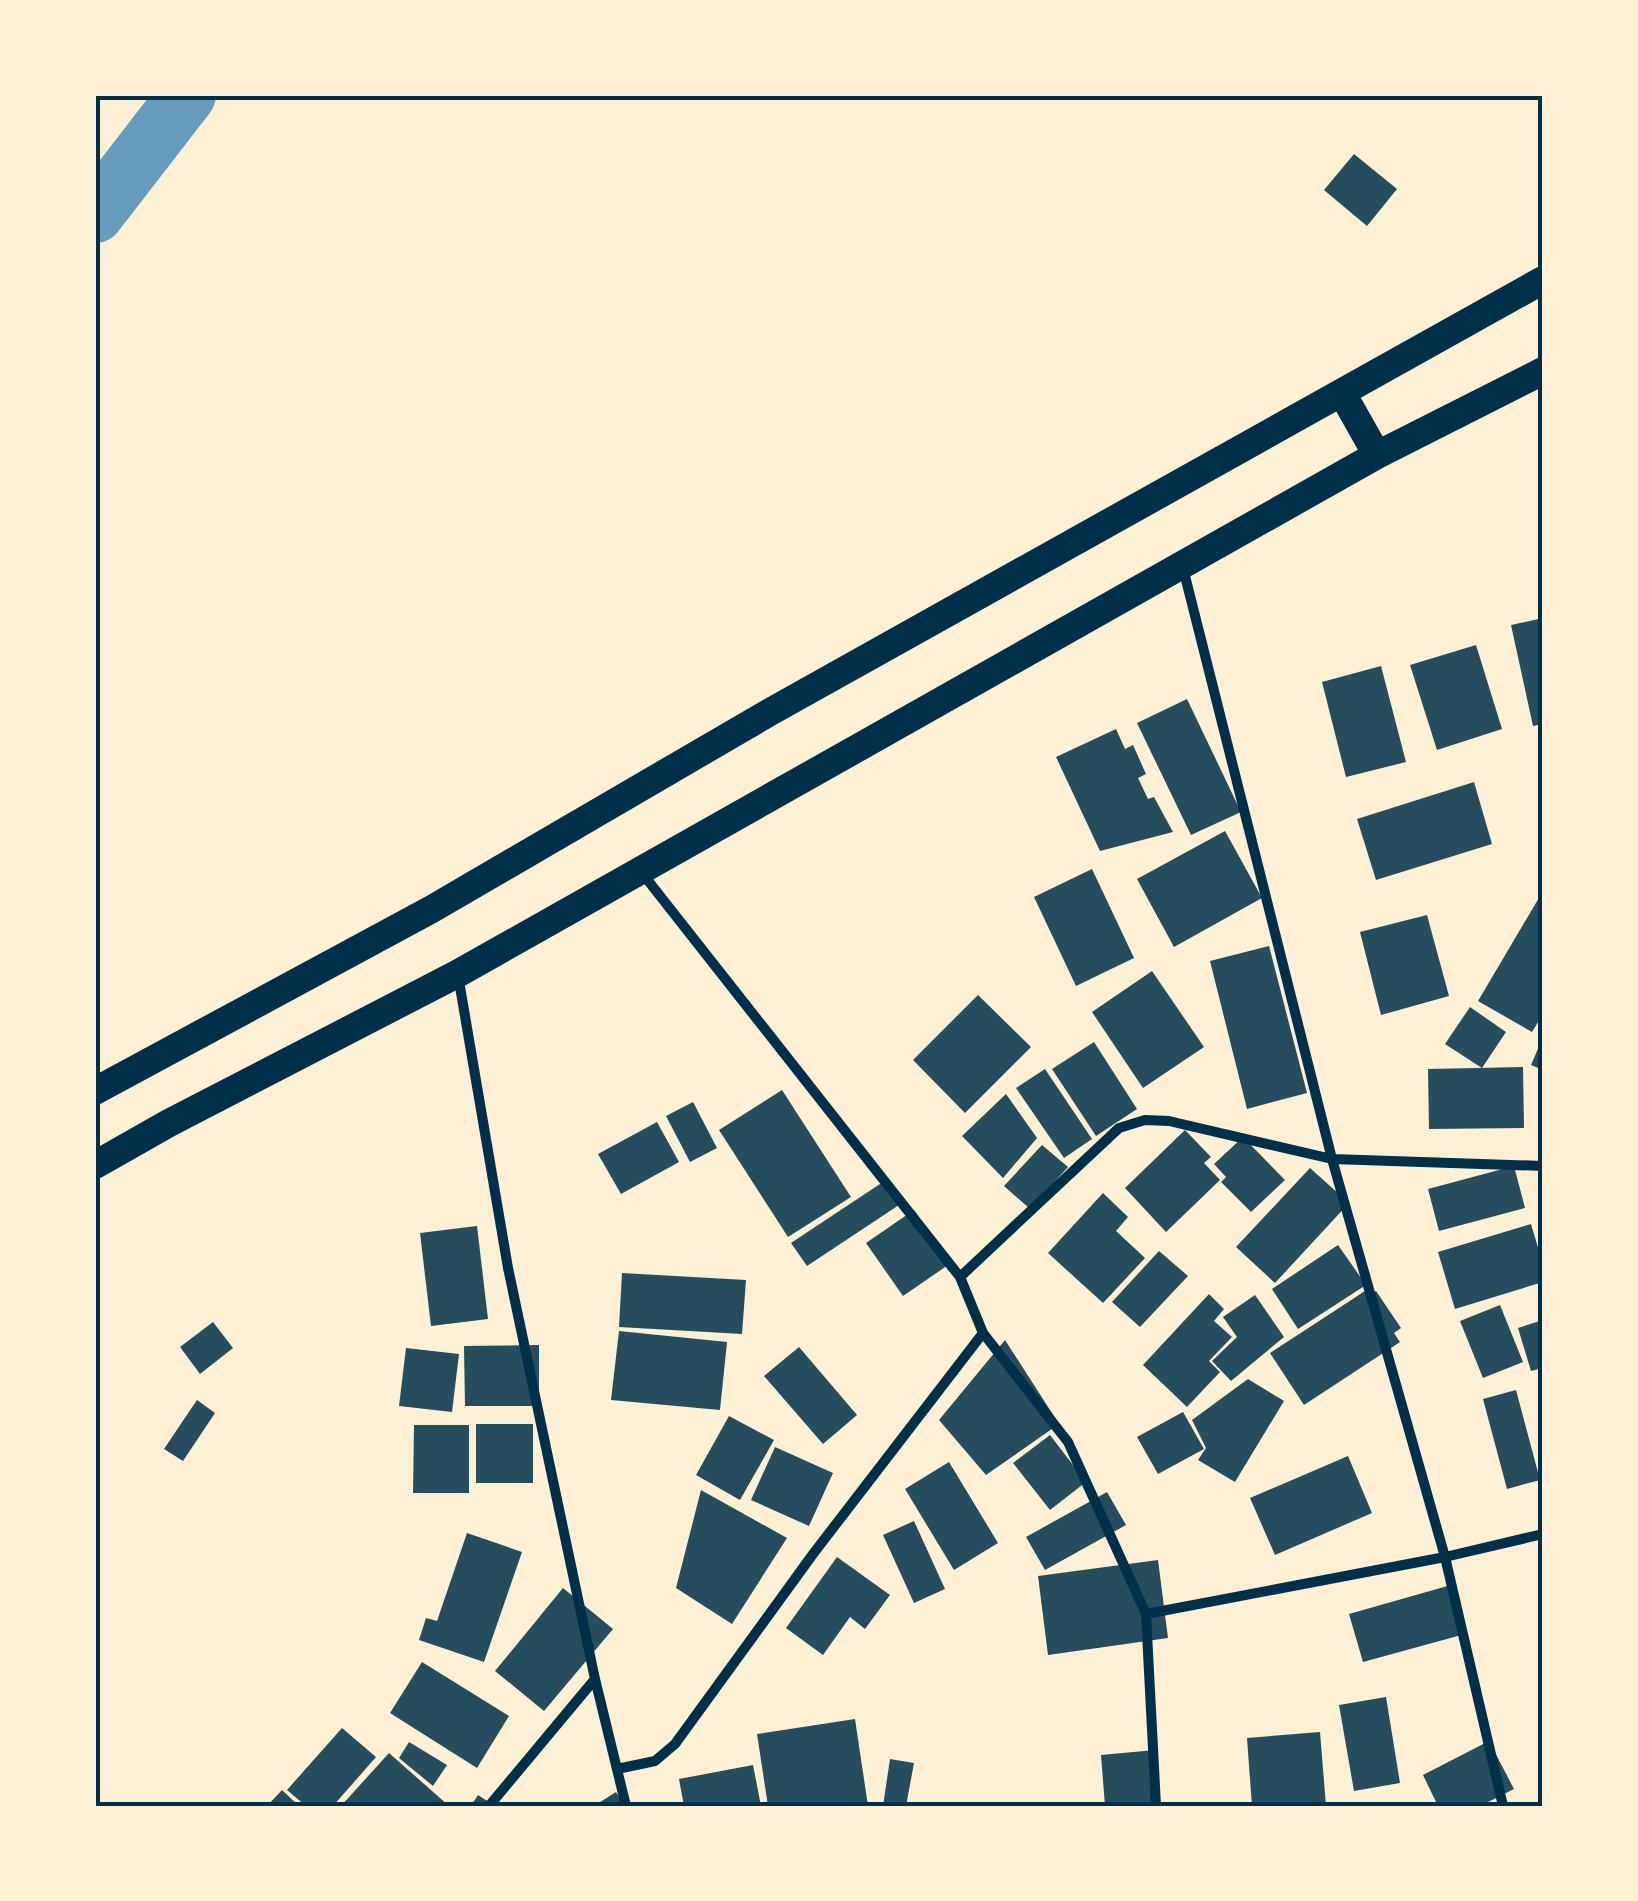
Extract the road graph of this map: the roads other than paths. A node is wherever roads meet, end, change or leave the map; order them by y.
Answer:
1 (1543, 280) edge
2 (1543, 371) edge
3 (1342, 393) junction
4 (1378, 456) junction
5 (1183, 565) junction
6 (641, 872) junction
7 (457, 974) junction
8 (98, 1090) edge
9 (1332, 1159) junction
10 (95, 1165) edge
11 (1543, 1166) edge
12 (960, 1277) junction
13 (983, 1333) junction
14 (1543, 1534) edge
15 (1445, 1557) junction
16 (1146, 1614) junction
17 (595, 1679) junction
18 (617, 1769) junction
19 (489, 1806) edge
20 (626, 1806) edge
21 (1156, 1806) edge
22 (1503, 1806) edge

1 - 3 highway
2 - 4 highway
3 - 4 highway
3 - 8 highway
4 - 5 highway
5 - 6 highway
5 - 9 street
6 - 7 highway
6 - 12 street
7 - 10 highway
7 - 17 street
9 - 11 street
9 - 12 street
9 - 15 street
12 - 13 street
13 - 16 street
13 - 18 street
14 - 15 street
15 - 16 street
15 - 22 street
16 - 21 street
17 - 18 street
17 - 19 street
18 - 20 street

